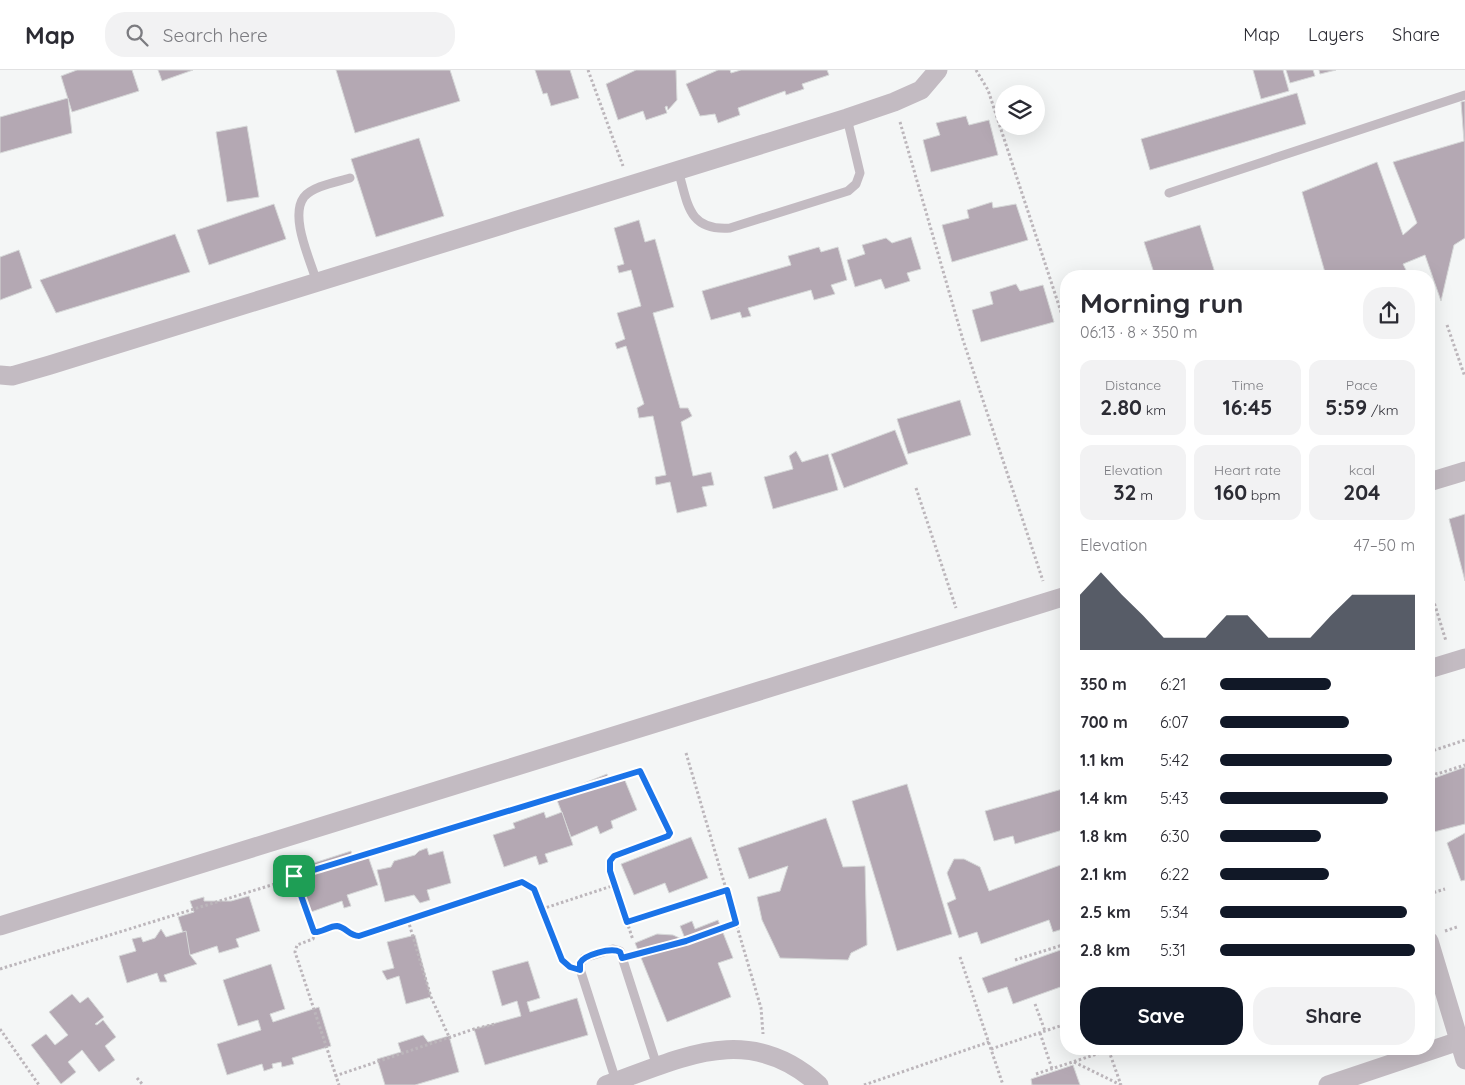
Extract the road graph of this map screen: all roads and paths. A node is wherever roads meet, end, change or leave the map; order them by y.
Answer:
1 (588, 70) edge
2 (938, 70) edge
3 (976, 70) edge
4 (1465, 95) edge
5 (894, 102) junction
6 (847, 118) junction
7 (678, 170) junction
8 (350, 178) dead end
9 (630, 185) junction
10 (1170, 193) dead end
11 (317, 282) junction
12 (1060, 309) edge
13 (1447, 325) dead end
14 (0, 375) edge
15 (1465, 377) edge
16 (1465, 471) edge
17 (1435, 480) edge
18 (916, 488) dead end
19 (1058, 598) edge
20 (1435, 604) edge
21 (963, 628) junction
22 (1459, 660) edge
23 (1435, 667) edge
24 (1465, 740) edge
25 (1435, 750) edge
26 (686, 753) dead end
27 (1465, 765) edge
28 (1435, 774) edge
29 (294, 876) junction
30 (615, 885) junction
31 (1444, 889) dead end
32 (727, 890) junction
33 (1435, 892) edge
34 (542, 909) junction
35 (408, 920) junction
36 (627, 922) junction
37 (736, 923) junction
38 (0, 926) edge
39 (315, 933) junction
40 (1060, 946) edge
41 (637, 954) junction
42 (960, 957) dead end
43 (1435, 957) edge
44 (622, 958) junction
45 (1015, 960) dead end
46 (0, 968) edge
47 (580, 970) junction
48 (1036, 1004) dead end
49 (1459, 1019) edge
50 (496, 1024) dead end
51 (1060, 1026) edge
52 (0, 1029) edge
53 (1045, 1031) junction
54 (1040, 1032) junction
55 (450, 1039) junction
56 (1459, 1041) junction
57 (989, 1042) junction
58 (991, 1049) junction
59 (1435, 1051) edge
60 (760, 1052) junction
61 (1098, 1055) edge
62 (1109, 1055) edge
63 (1424, 1055) edge
64 (1465, 1060) edge
65 (1074, 1062) junction
66 (657, 1066) junction
67 (1052, 1069) junction
68 (1036, 1074) dead end
69 (335, 1076) junction
70 (137, 1078) dead end
71 (1362, 1080) edge
72 (611, 1083) edge
73 (39, 1085) edge
74 (143, 1085) edge
75 (339, 1085) edge
76 (818, 1085) edge
77 (864, 1085) edge
78 (1004, 1085) edge
79 (1121, 1085) edge
80 (1328, 1085) edge

1 - 9 path
2 - 5 street
3 - 12 path
4 - 10 lane
5 - 6 street
5 - 19 path
6 - 7 street
6 - 7 lane
7 - 9 street
8 - 11 lane
9 - 11 street
11 - 14 street
13 - 15 path
16 - 17 street
18 - 21 path
19 - 21 street
20 - 22 path
21 - 38 street
22 - 23 street
24 - 25 path
26 - 32 path
27 - 28 path
29 - 30 path
29 - 39 path
29 - 46 path
30 - 34 path
30 - 36 path
31 - 33 path
32 - 36 path
32 - 37 path
34 - 35 path
34 - 47 path
35 - 39 path
35 - 55 path
36 - 41 path
37 - 41 path
37 - 60 path
39 - 69 path
40 - 45 path
41 - 44 path
42 - 57 path
43 - 49 street
44 - 47 lane
44 - 66 lane
47 - 72 lane
48 - 53 path
49 - 56 street
50 - 55 path
51 - 53 path
52 - 73 path
53 - 54 path
54 - 58 path
54 - 67 path
55 - 69 path
56 - 59 street
56 - 64 street
57 - 58 path
57 - 77 path
58 - 78 path
60 - 66 street
60 - 76 street
61 - 65 path
62 - 79 path
63 - 71 street
65 - 67 path
65 - 79 path
66 - 72 street
67 - 68 path
69 - 75 path
70 - 74 path
71 - 80 street

